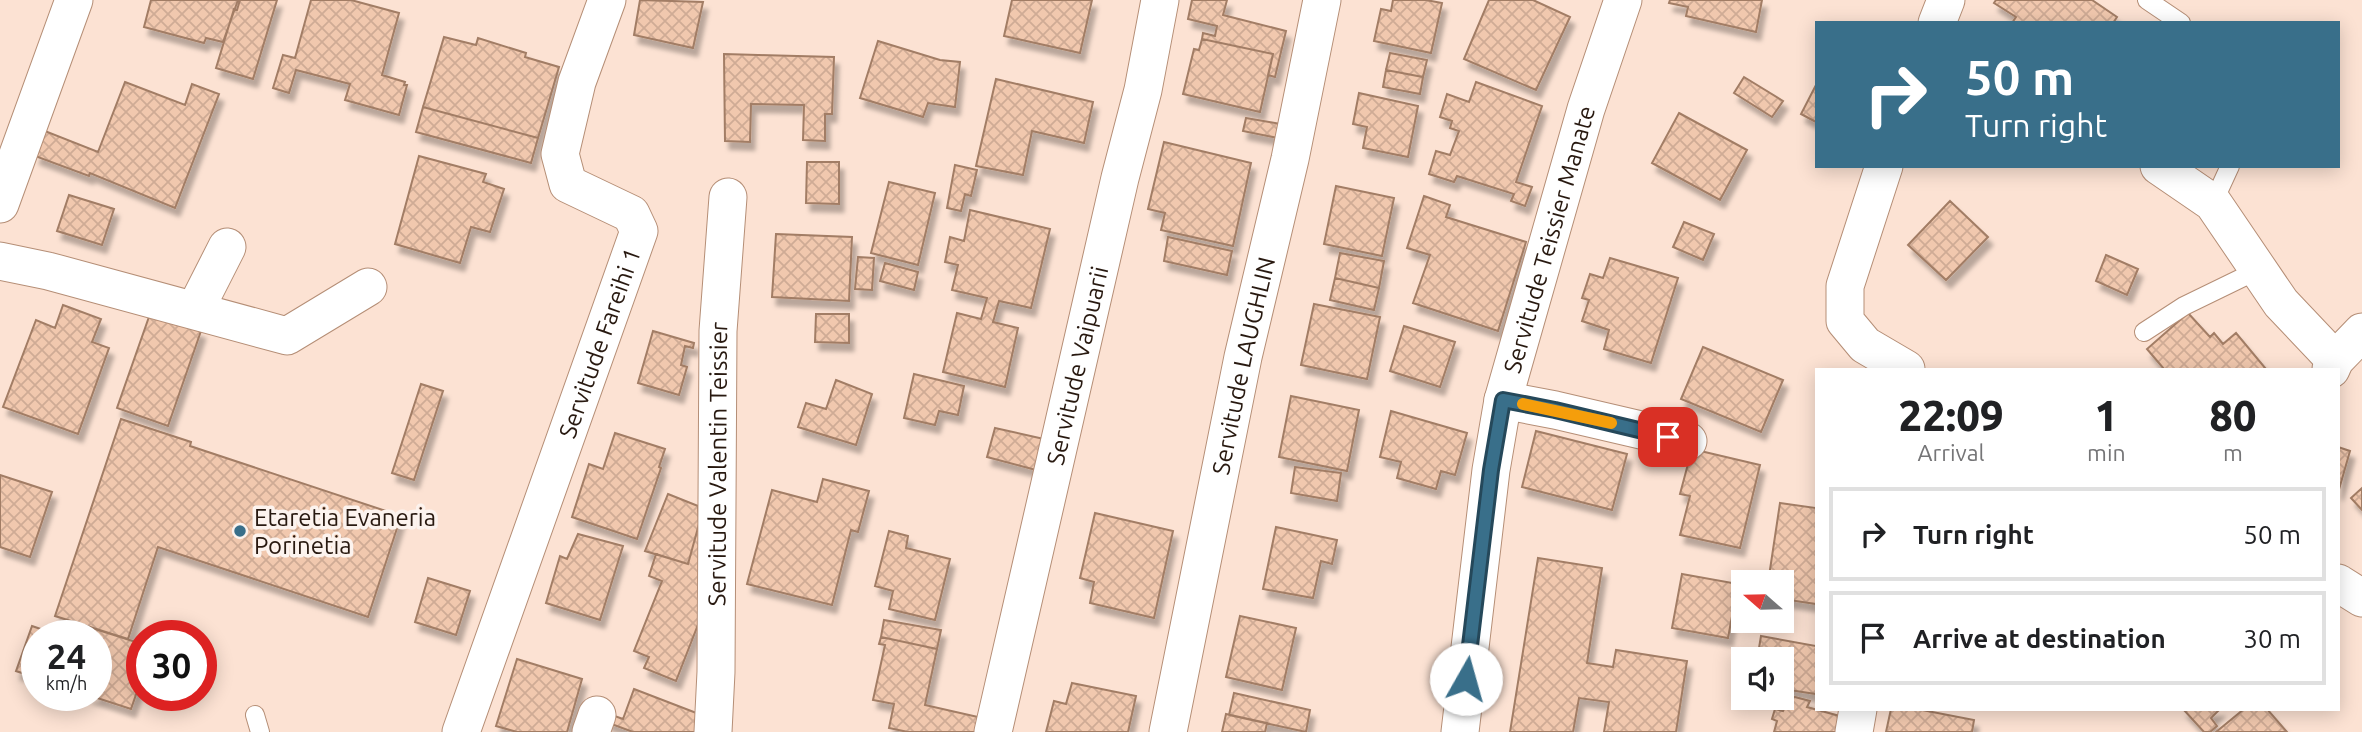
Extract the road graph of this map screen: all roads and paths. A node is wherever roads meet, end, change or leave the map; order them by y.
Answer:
1 (74, 0) edge
2 (607, 0) edge
3 (1160, 0) edge
4 (1322, 0) edge
5 (1623, 0) edge
6 (1946, 0) edge
7 (2147, 0) edge
8 (1938, 21) edge
9 (2178, 21) edge
10 (1883, 168) edge
11 (2162, 168) edge
12 (2229, 168) edge
13 (728, 197) dead end
14 (2213, 203) junction
15 (0, 204) edge
16 (227, 247) dead end
17 (0, 261) edge
18 (2258, 270) junction
19 (368, 287) dead end
20 (195, 310) junction
21 (2144, 332) dead end
22 (2362, 332) edge
23 (2333, 364) edge
24 (1904, 368) edge
25 (1503, 400) junction
26 (1688, 442) dead end
27 (2340, 584) edge
28 (2362, 598) edge
29 (1858, 711) edge
30 (461, 732) edge
31 (713, 732) edge
32 (993, 732) edge
33 (1168, 732) edge
34 (1460, 732) edge
35 (1854, 732) edge

1 - 15 street
2 - 30 street, Servitude Fareihi 1
3 - 32 street, Servitude Vaipuarii
4 - 33 street, Servitude LAUGHLIN
5 - 25 street, Servitude Teissier Manate
6 - 8 street
7 - 9 lane
10 - 24 street
11 - 14 street
12 - 14 lane
13 - 31 street, Servitude Valentin Teissier
14 - 18 street
16 - 20 street
17 - 20 street
18 - 21 lane
18 - 23 street
19 - 20 street
22 - 23 street
25 - 26 street
25 - 34 street, Servitude Teissier Manate
27 - 28 street
29 - 35 street

